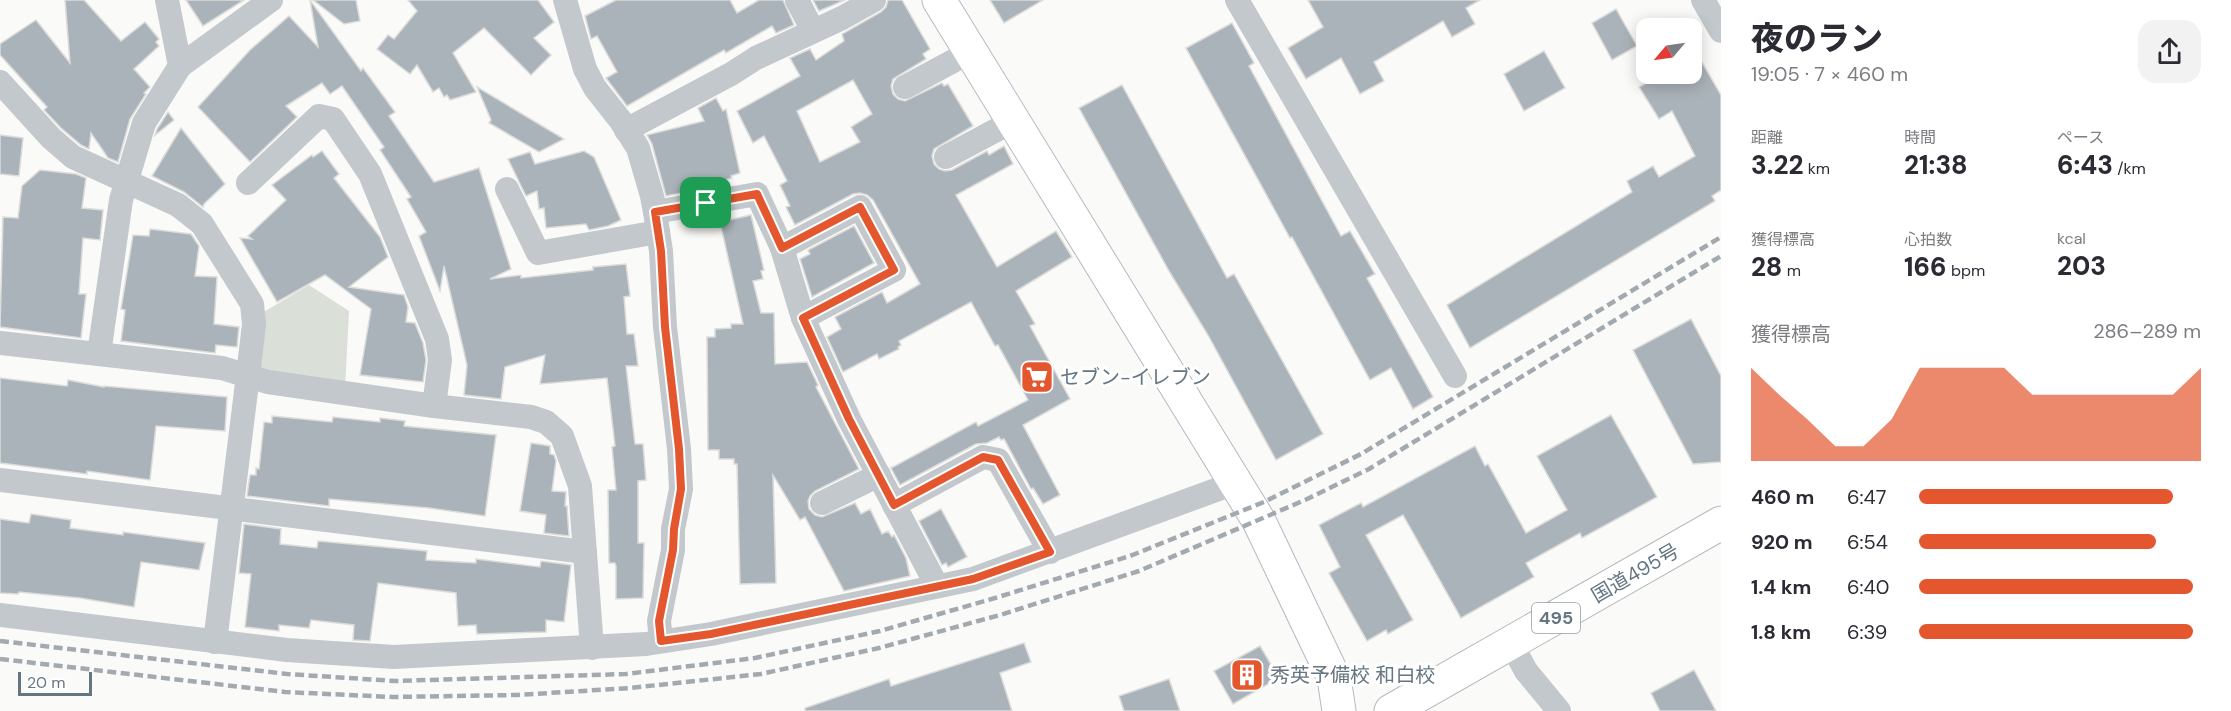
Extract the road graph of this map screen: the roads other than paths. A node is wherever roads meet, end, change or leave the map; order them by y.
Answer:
1 (168, 0) edge
2 (271, 0) edge
3 (565, 0) edge
4 (797, 0) edge
5 (874, 0) edge
6 (939, 0) edge
7 (1237, 0) edge
8 (1703, 0) edge
9 (813, 31) junction
10 (1721, 31) edge
11 (970, 52) junction
12 (180, 66) junction
13 (0, 82) edge
14 (905, 87) dead end
15 (1013, 121) junction
16 (626, 130) junction
17 (946, 157) dead end
18 (126, 181) junction
19 (248, 183) dead end
20 (507, 189) dead end
21 (656, 222) junction
22 (782, 248) junction
23 (803, 318) junction
24 (0, 343) edge
25 (99, 354) junction
26 (248, 375) junction
27 (1455, 376) dead end
28 (434, 406) junction
29 (879, 475) junction
30 (0, 480) edge
31 (1235, 483) junction
32 (822, 502) dead end
33 (894, 505) junction
34 (231, 509) junction
35 (1721, 524) edge
36 (585, 552) junction
37 (1050, 552) junction
38 (937, 586) junction
39 (0, 615) edge
40 (661, 641) junction
41 (215, 642) junction
42 (1511, 643) junction
43 (592, 648) junction
44 (1339, 711) edge
45 (1391, 711) edge
46 (1558, 711) edge

1 - 12 street
2 - 12 street
3 - 16 street
4 - 9 street
5 - 9 street
6 - 11 main road
7 - 27 street
8 - 10 street
9 - 16 street
11 - 14 street
11 - 15 main road
12 - 18 street
13 - 18 street
15 - 17 street
15 - 31 main road
16 - 21 street
18 - 25 street
18 - 26 street
19 - 28 street
20 - 21 street
21 - 22 street
21 - 40 street
22 - 23 street
22 - 23 street
23 - 29 street
24 - 25 street
25 - 26 street
26 - 28 street
26 - 34 street
28 - 36 street
29 - 32 street
29 - 33 street
30 - 34 street
31 - 37 street
31 - 44 main road
33 - 37 street
33 - 38 street
34 - 36 street
34 - 41 street
35 - 42 main road, 国道495号 / 495
36 - 43 street
37 - 38 street
38 - 40 street
39 - 41 street
40 - 43 street
41 - 43 street
42 - 45 main road, 国道495号 / 495
42 - 46 street

